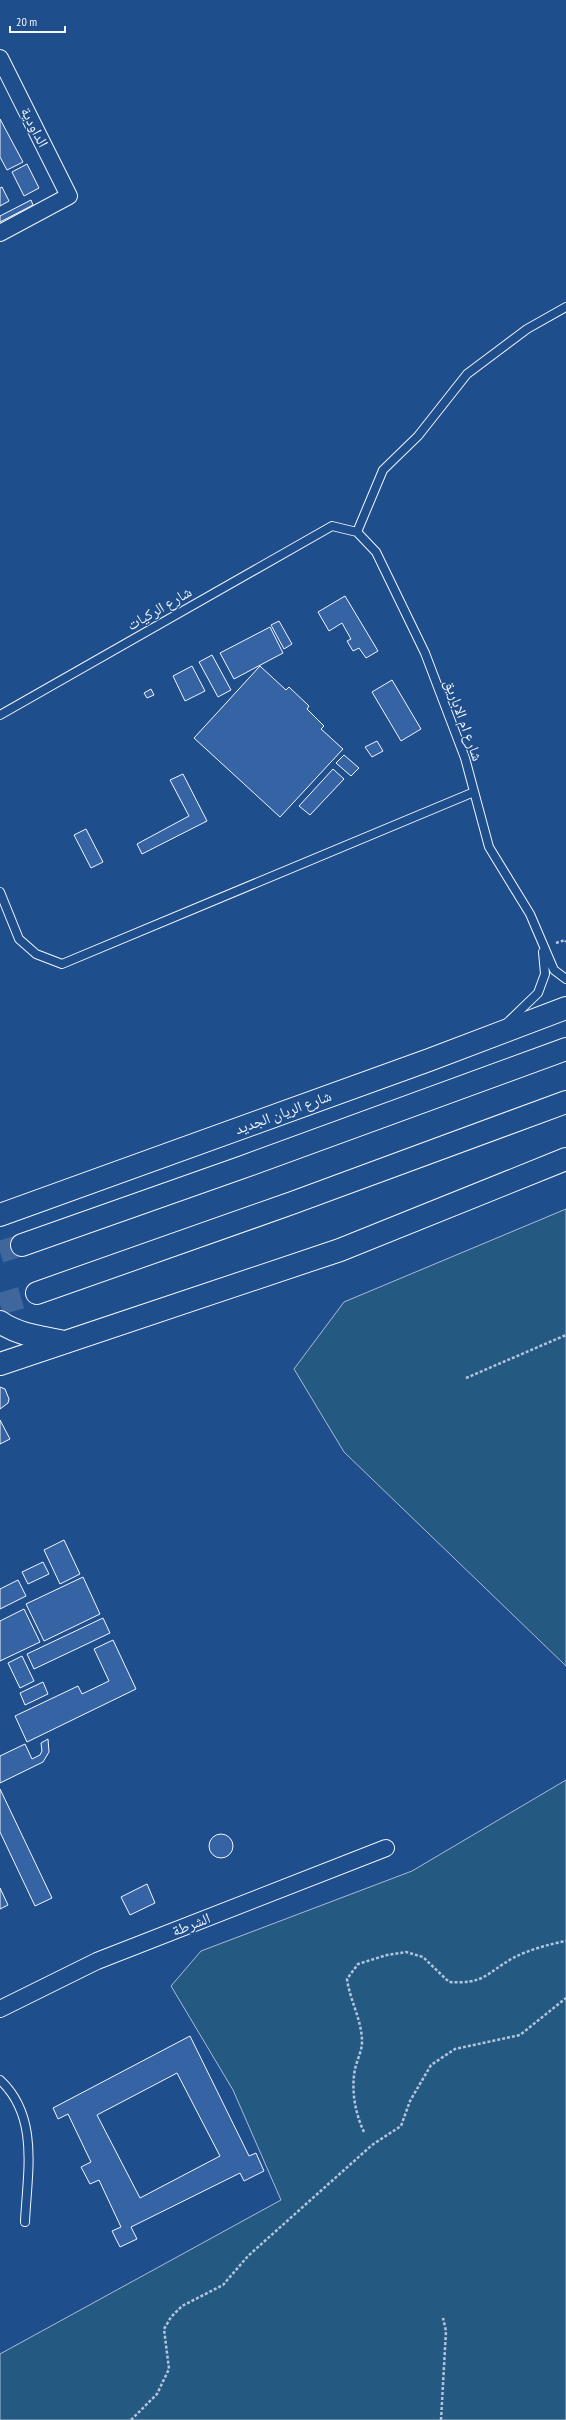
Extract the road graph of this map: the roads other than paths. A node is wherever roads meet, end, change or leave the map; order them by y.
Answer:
1 (0, 58) edge
2 (0, 233) edge
3 (566, 307) edge
4 (357, 532) junction
5 (0, 715) edge
6 (474, 792) junction
7 (0, 892) edge
8 (542, 947) junction
9 (566, 980) edge
10 (566, 1008) edge
11 (487, 1038) junction
12 (566, 1049) edge
13 (566, 1102) edge
14 (566, 1159) edge
15 (4, 1214) edge
16 (22, 1246) tunnel mouth
17 (37, 1293) tunnel mouth
18 (0, 1322) edge
19 (64, 1342) junction
20 (3, 1362) edge
21 (386, 1848) dead end
22 (0, 2009) edge
23 (0, 2080) edge
24 (25, 2222) dead end

1 - 2 street, الداودية
3 - 4 lane
4 - 5 lane, شارع الركيات
4 - 6 lane, شارع ام الاباريق
6 - 7 lane
6 - 8 lane, شارع ام الاباريق
8 - 9 lane, شارع ام الاباريق
8 - 11 lane, شارع ام الاباريق
10 - 11 main road, شارع الريان الجديد
11 - 15 main road, شارع الريان الجديد
12 - 16 main road
13 - 17 main road
14 - 19 main road
18 - 19 main road
19 - 20 main road
21 - 22 street, الشرطة
23 - 24 lane

